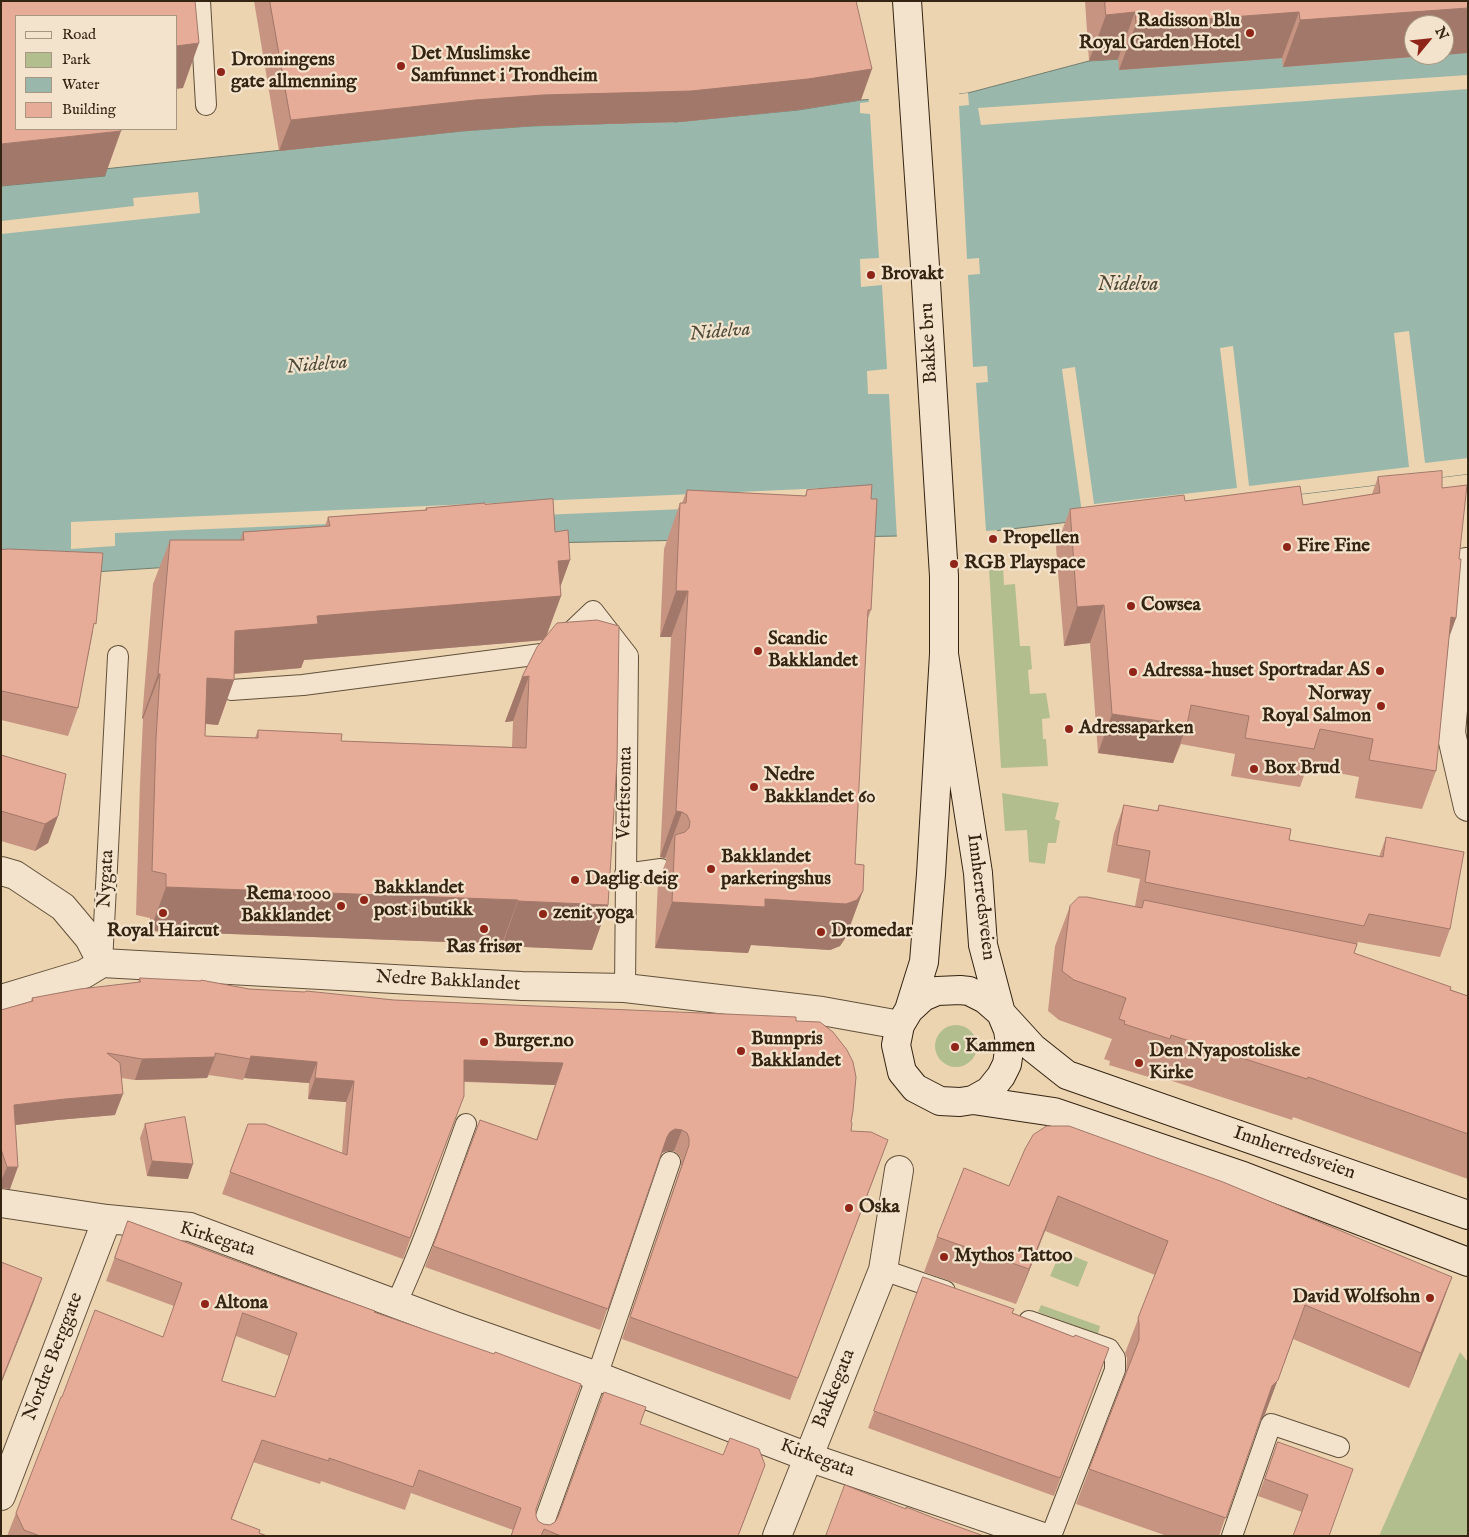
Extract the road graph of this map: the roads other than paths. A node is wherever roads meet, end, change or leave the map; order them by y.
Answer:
1 (200, 1) edge
2 (907, 1) edge
3 (206, 104) dead end
4 (1466, 562) dead end
5 (944, 654) junction
6 (118, 656) dead end
7 (231, 690) edge
8 (1468, 807) edge
9 (661, 869) dead end
10 (1, 871) edge
11 (625, 874) junction
12 (102, 963) junction
13 (625, 988) junction
14 (1, 999) edge
15 (1001, 1013) junction
16 (904, 1018) junction
17 (973, 1100) junction
18 (466, 1124) dead end
19 (670, 1162) dead end
20 (899, 1170) dead end
21 (1, 1203) edge
22 (1468, 1214) edge
23 (107, 1219) junction
24 (1468, 1262) edge
25 (883, 1270) junction
26 (959, 1296) edge
27 (396, 1304) junction
28 (1015, 1316) edge
29 (597, 1376) junction
30 (1339, 1447) dead end
31 (808, 1457) junction
32 (1, 1496) edge
33 (539, 1536) edge
34 (777, 1536) edge
35 (1040, 1536) edge
36 (1051, 1536) edge
37 (1232, 1536) edge

1 - 3 lane
2 - 5 street, Bakke bru
4 - 8 street
5 - 15 street, Innherredsveien
5 - 16 street, Innherredsveien
6 - 12 lane, Nygata
7 - 11 lane, Verftstomta
9 - 11 lane
10 - 12 street, Nygata
11 - 13 lane, Verftstomta
12 - 13 street, Nedre Bakklandet
12 - 14 street
13 - 16 street, Nedre Bakklandet
15 - 16 street
15 - 17 street
15 - 22 street, Innherredsveien
16 - 17 street
17 - 24 street, Innherredsveien
18 - 27 lane
19 - 29 lane
20 - 25 street, Bakkegata
21 - 23 street, Kirkegata
23 - 27 street, Kirkegata
23 - 32 street, Nordre Berggate
25 - 26 lane
25 - 31 street, Bakkegata
27 - 29 street, Kirkegata
28 - 36 lane
29 - 31 street, Kirkegata
29 - 33 lane
30 - 37 lane
31 - 34 street, Bakkegata
31 - 35 street, Kirkegata

